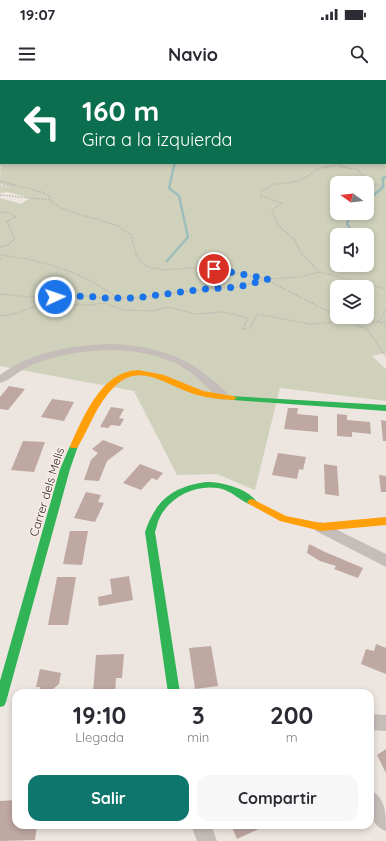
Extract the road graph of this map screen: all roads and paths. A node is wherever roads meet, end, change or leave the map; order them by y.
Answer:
1 (340, 164) edge
2 (336, 165) junction
3 (0, 181) edge
4 (16, 185) junction
5 (0, 186) edge
6 (386, 187) edge
7 (0, 195) edge
8 (51, 200) junction
9 (0, 212) edge
10 (0, 247) edge
11 (0, 255) edge
12 (319, 272) junction
13 (268, 279) junction
14 (386, 289) edge
15 (0, 294) edge
16 (122, 299) junction
17 (386, 310) edge
18 (330, 312) edge
19 (0, 316) edge
20 (330, 322) edge
21 (374, 322) edge
22 (378, 322) junction
23 (386, 322) edge
24 (355, 324) edge
25 (386, 326) edge
26 (386, 357) edge
27 (0, 380) edge
28 (224, 397) junction
29 (386, 408) edge
30 (386, 521) edge
31 (321, 527) junction
32 (386, 561) edge
33 (173, 689) edge
34 (0, 702) edge
35 (374, 722) edge
36 (386, 723) edge
37 (374, 805) edge
38 (386, 821) edge
39 (202, 829) edge
40 (207, 841) edge

1 - 2 path
2 - 6 path
2 - 12 path
3 - 4 path
4 - 5 path
4 - 8 path
7 - 8 path
8 - 13 path
9 - 10 path
11 - 16 path
12 - 13 path
12 - 14 path
13 - 16 path
13 - 18 path
15 - 16 path
17 - 22 path
19 - 20 path
21 - 22 path
22 - 23 path
22 - 25 path
24 - 26 path
27 - 28 street
28 - 29 street, Carrer dels Melis
28 - 34 street, Carrer dels Melis
30 - 31 street
31 - 32 street
31 - 33 street
35 - 36 street
37 - 38 street
39 - 40 street

